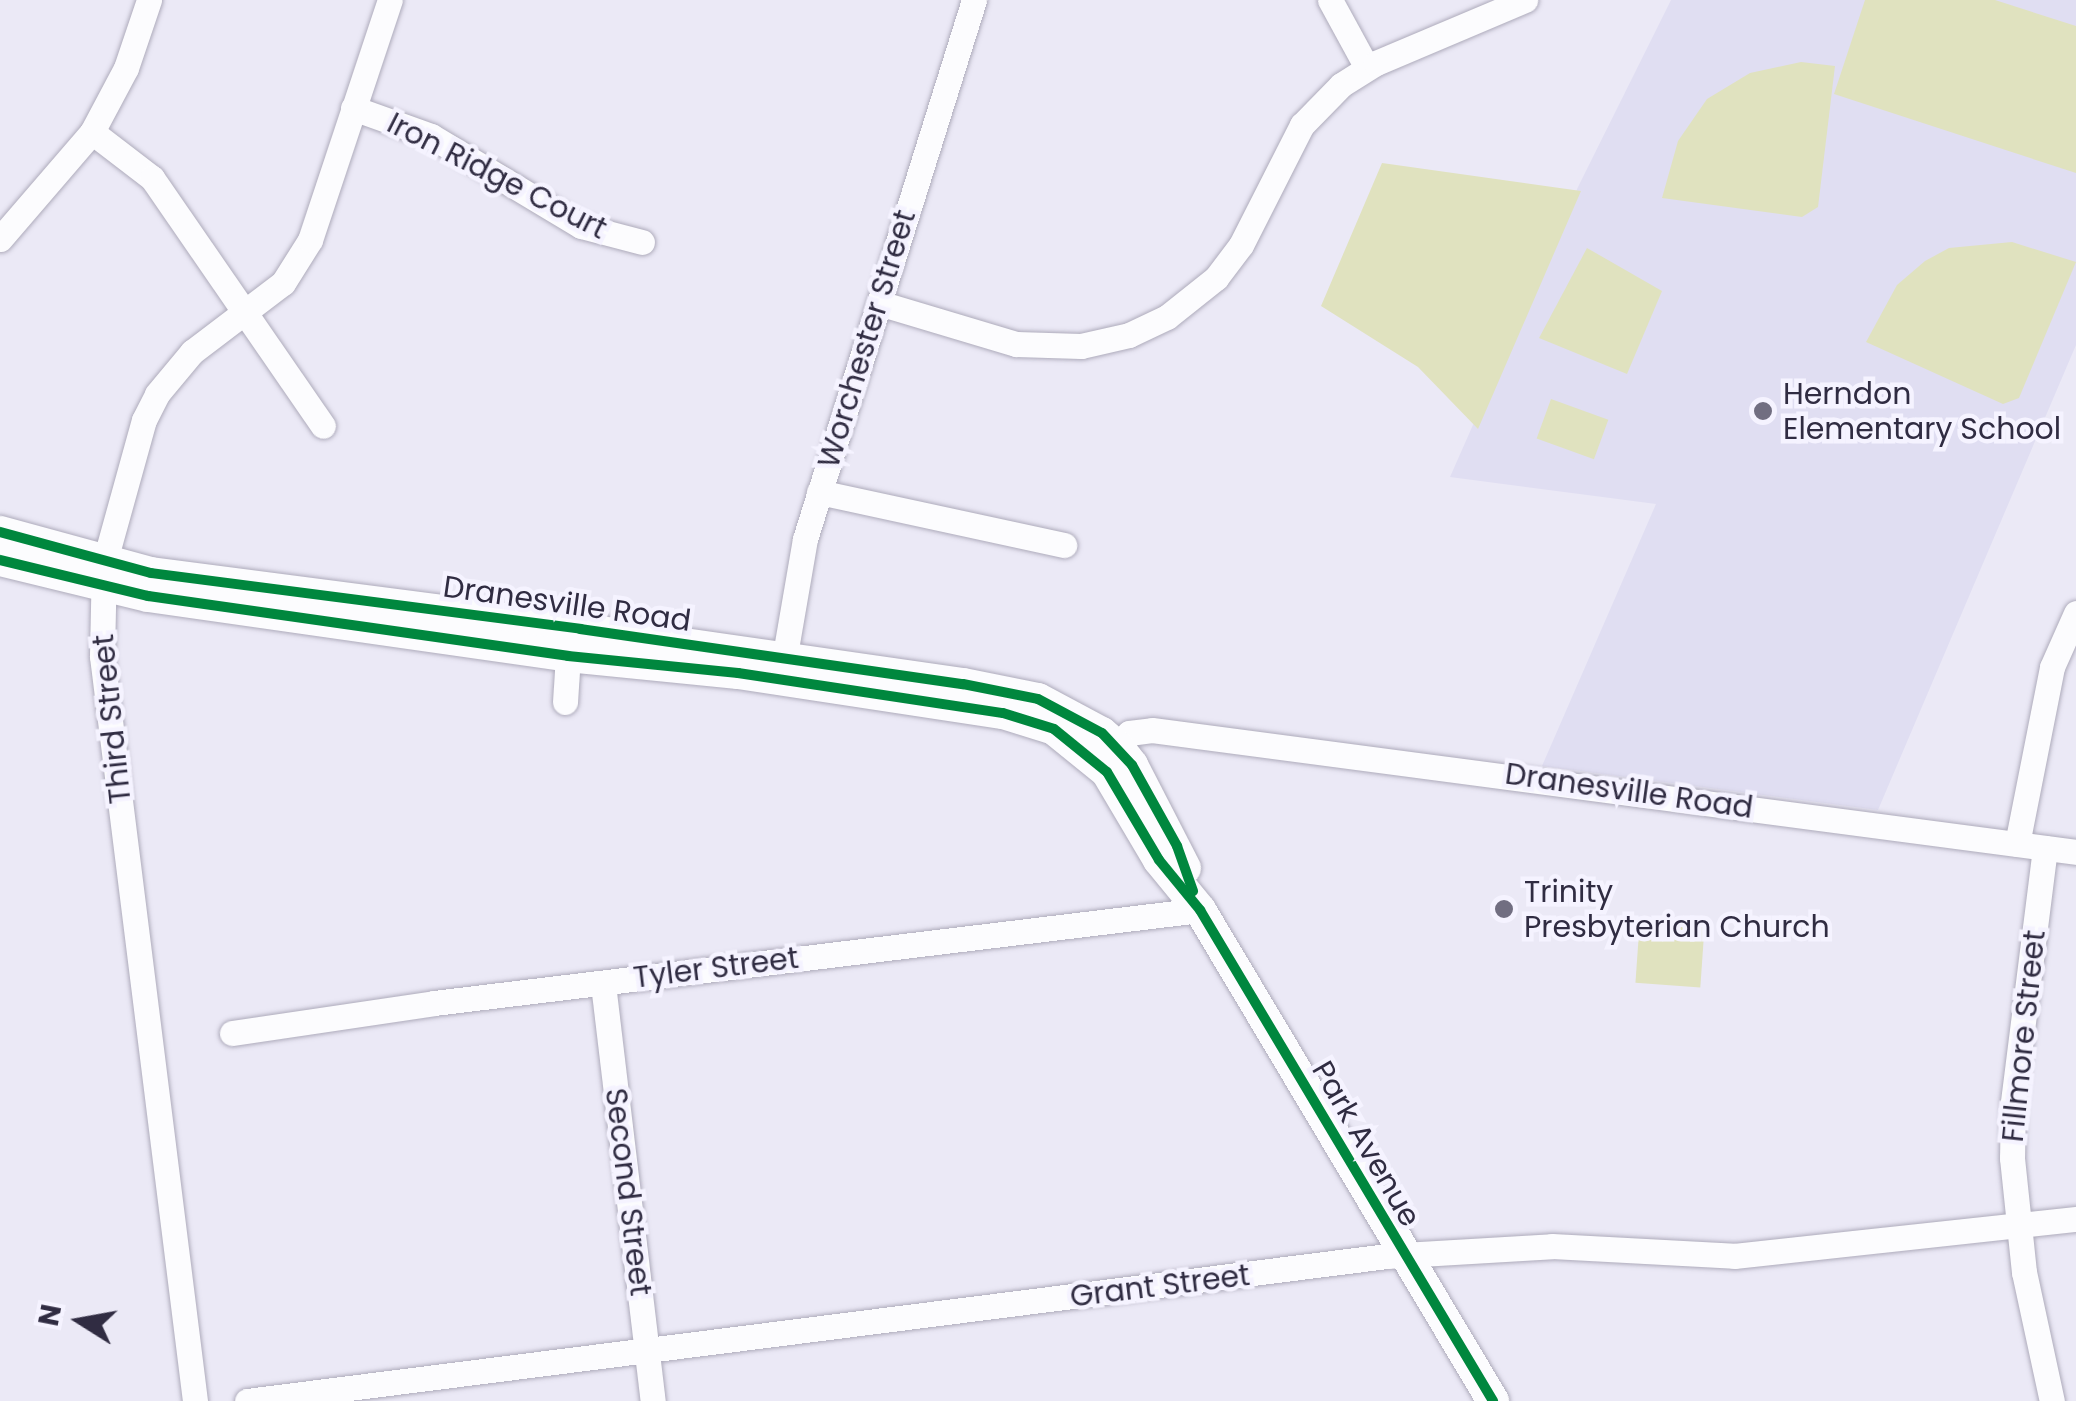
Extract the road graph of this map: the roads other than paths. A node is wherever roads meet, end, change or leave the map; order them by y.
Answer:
1 (149, 0) edge
2 (390, 0) edge
3 (974, 0) edge
4 (1330, 0) edge
5 (1526, 0) edge
6 (1367, 68) junction
7 (353, 108) junction
8 (92, 132) junction
9 (0, 239) edge
10 (642, 242) dead end
11 (879, 302) junction
12 (245, 312) junction
13 (323, 426) dead end
14 (819, 492) junction
15 (0, 532) edge
16 (1064, 545) dead end
17 (0, 560) edge
18 (103, 576) junction
19 (2076, 613) edge
20 (568, 656) junction
21 (782, 670) junction
22 (565, 702) dead end
23 (1119, 761) junction
24 (2018, 844) junction
25 (2046, 848) junction
26 (2076, 852) edge
27 (1200, 910) junction
28 (603, 984) junction
29 (232, 1033) dead end
30 (2076, 1219) edge
31 (2017, 1226) junction
32 (1404, 1256) junction
33 (647, 1353) junction
34 (195, 1401) edge
35 (247, 1401) edge
36 (653, 1401) edge
37 (1493, 1401) edge
38 (2052, 1401) edge

1 - 8 street
2 - 7 street, Third Street
3 - 11 street, Worchester Street
4 - 6 street
5 - 6 street
6 - 11 street
7 - 10 street, Iron Ridge Court
7 - 12 street, Third Street
8 - 9 street
8 - 12 street
11 - 14 street, Worchester Street
12 - 13 street
12 - 18 street, Third Street
14 - 16 street
14 - 21 street, Worchester Street
15 - 18 main road, Dranesville Road
17 - 18 main road, Dranesville Road
18 - 20 main road, Dranesville Road
18 - 21 main road, Dranesville Road
18 - 34 street, Third Street
19 - 24 street
20 - 21 main road, Dranesville Road
20 - 22 street
21 - 23 main road, Dranesville Road
23 - 24 street, Dranesville Road
23 - 27 main road, Park Avenue
24 - 25 street, Dranesville Road
25 - 26 street, Dranesville Road
25 - 31 street, Fillmore Street
27 - 28 street, Tyler Street
27 - 32 main road, Park Avenue
28 - 29 street, Tyler Street
28 - 33 street, Second Street
30 - 31 street, Grant Street
31 - 32 street, Grant Street
31 - 38 street, Fillmore Street
32 - 33 street, Grant Street
32 - 37 main road, Park Avenue
33 - 35 street, Grant Street
33 - 36 street, Second Street

